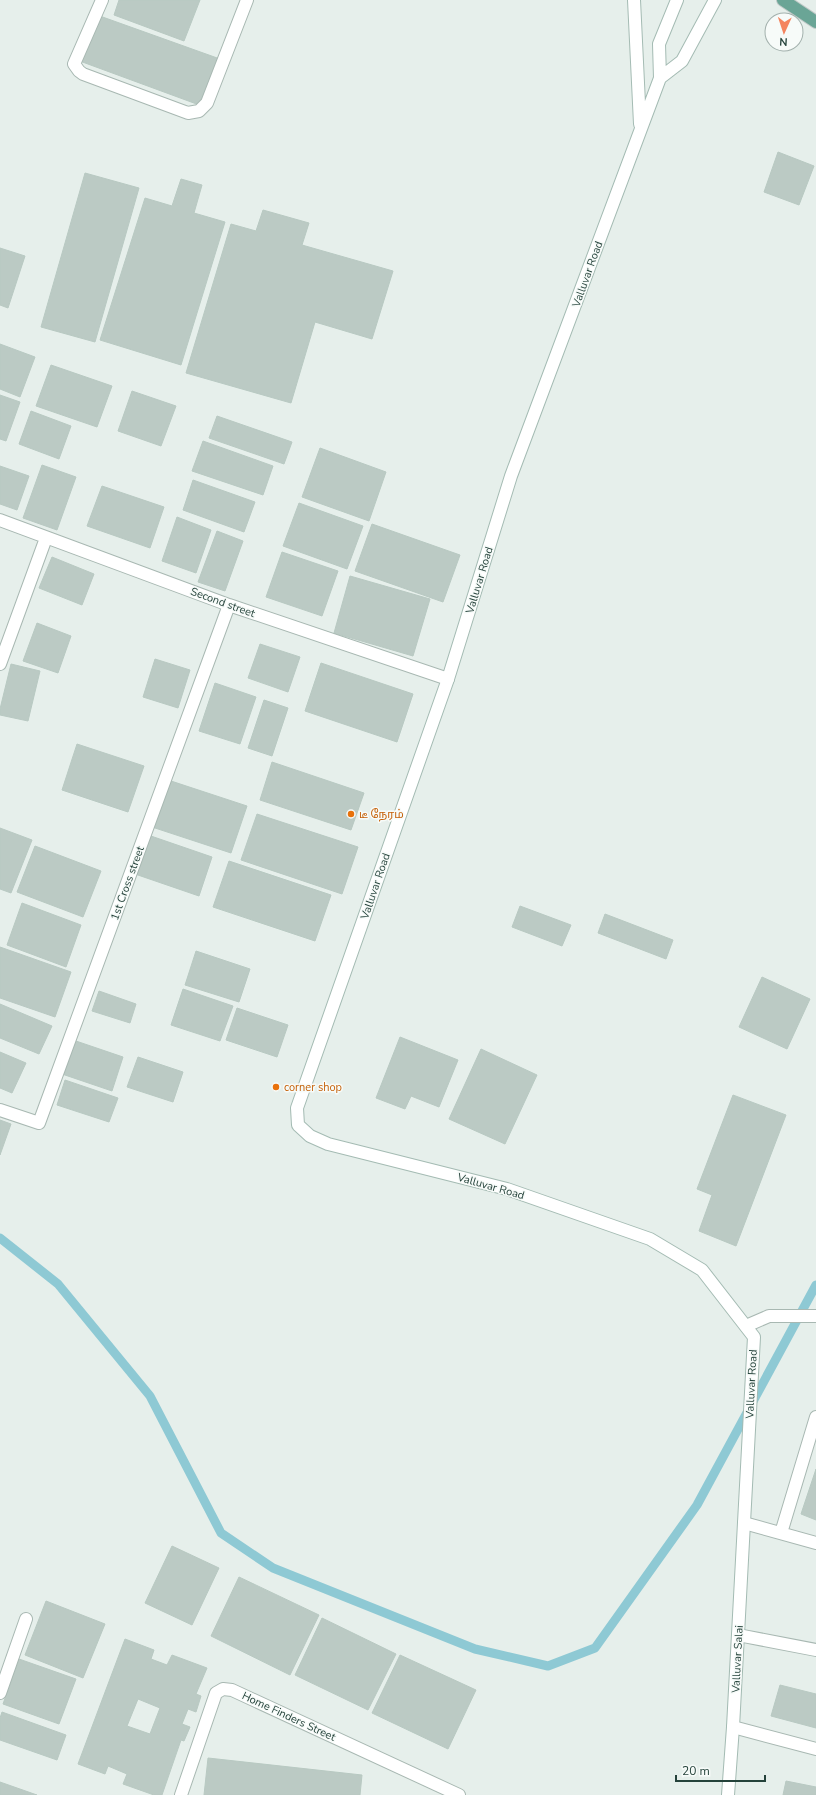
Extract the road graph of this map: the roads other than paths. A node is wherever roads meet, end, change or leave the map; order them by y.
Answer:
1 (102, 0) edge
2 (247, 0) edge
3 (634, 0) edge
4 (676, 0) edge
5 (714, 0) edge
6 (783, 0) edge
7 (816, 22) edge
8 (660, 78) junction
9 (640, 132) junction
10 (0, 520) edge
11 (46, 538) junction
12 (229, 605) junction
13 (0, 664) edge
14 (448, 679) junction
15 (0, 1110) edge
16 (816, 1316) edge
17 (746, 1326) junction
18 (816, 1417) edge
19 (744, 1523) junction
20 (781, 1534) junction
21 (816, 1543) edge
22 (26, 1619) dead end
23 (738, 1635) junction
24 (816, 1650) edge
25 (0, 1693) edge
26 (733, 1727) junction
27 (816, 1749) edge
28 (181, 1795) edge
29 (459, 1795) edge
30 (728, 1795) edge

1 - 2 main road
3 - 9 main road
4 - 8 main road
5 - 8 main road
6 - 7 main road
8 - 9 main road, Valluvar Road
9 - 14 main road, Valluvar Road
10 - 11 main road, Second street
11 - 12 main road, Second street
11 - 13 main road
12 - 14 main road, Second street
12 - 15 main road, 1st Cross street
14 - 17 main road, Valluvar Road
16 - 17 main road
17 - 19 main road, Valluvar Road
18 - 20 main road
19 - 20 main road
19 - 23 main road, Valluvar Salai
20 - 21 main road
22 - 25 main road
23 - 24 main road
23 - 26 main road, Valluvar Salai
26 - 27 main road
26 - 30 main road, Valluvar Salai
28 - 29 main road, Home Finders Street

